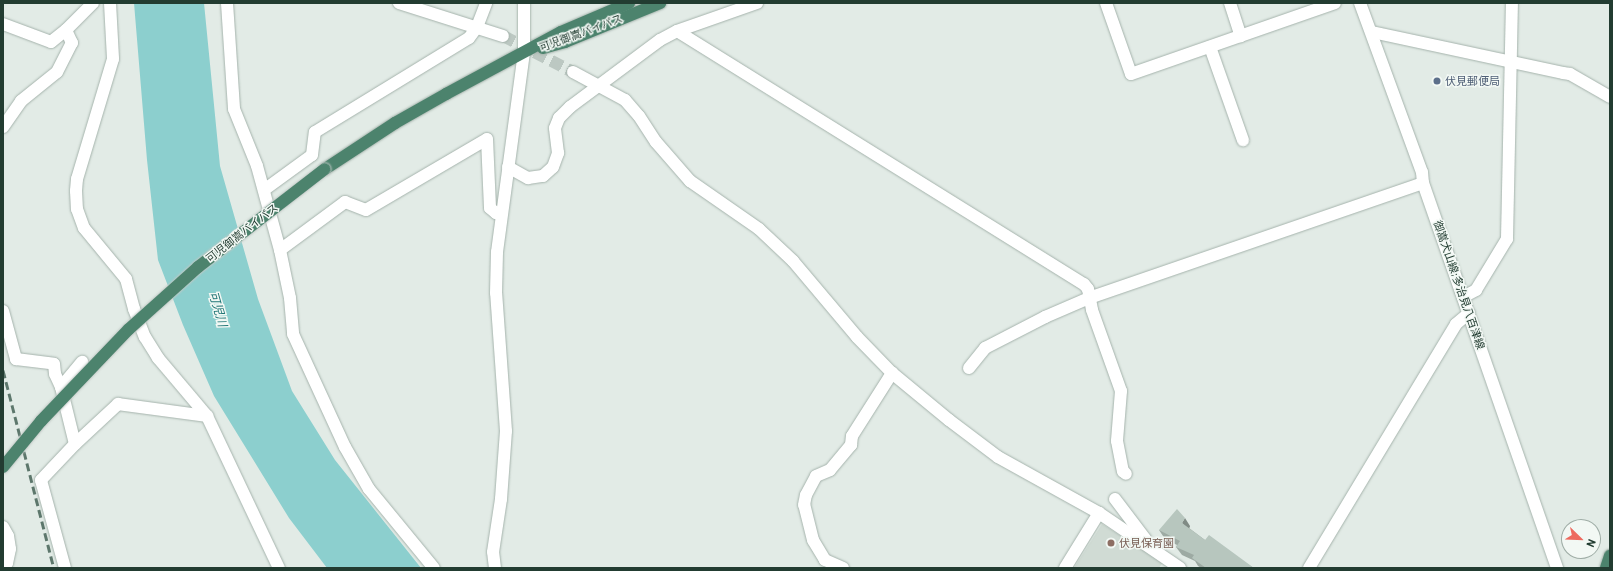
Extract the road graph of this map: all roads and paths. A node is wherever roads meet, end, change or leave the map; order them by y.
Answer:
1 (93, 3) edge
2 (110, 3) edge
3 (227, 3) edge
4 (399, 3) edge
5 (486, 3) edge
6 (524, 3) edge
7 (629, 3) edge
8 (660, 3) edge
9 (757, 3) edge
10 (1106, 3) edge
11 (1230, 3) edge
12 (1335, 3) edge
13 (1360, 3) edge
14 (1512, 3) edge
15 (3, 24) edge
16 (477, 27) junction
17 (66, 30) junction
18 (677, 32) junction
19 (1372, 32) junction
20 (504, 36) tunnel mouth
21 (1241, 36) junction
22 (1210, 46) junction
23 (524, 53) junction
24 (1510, 62) junction
25 (573, 72) tunnel mouth
26 (598, 85) junction
27 (1610, 97) edge
28 (3, 127) edge
29 (1242, 140) dead end
30 (508, 167) junction
31 (1423, 183) junction
32 (264, 190) junction
33 (501, 214) junction
34 (280, 250) junction
35 (1463, 297) junction
36 (1089, 298) junction
37 (3, 311) edge
38 (1469, 313) junction
39 (82, 362) dead end
40 (969, 368) dead end
41 (892, 373) junction
42 (61, 387) junction
43 (208, 416) junction
44 (75, 444) junction
45 (3, 467) edge
46 (1126, 474) dead end
47 (1115, 499) dead end
48 (1099, 513) junction
49 (3, 527) edge
50 (1151, 547) junction
51 (1610, 556) edge
52 (824, 564) edge
53 (3, 568) edge
54 (65, 568) edge
55 (279, 568) edge
56 (434, 568) edge
57 (495, 568) edge
58 (842, 568) edge
59 (1065, 568) edge
60 (1180, 568) edge
61 (1309, 568) edge
62 (1557, 568) edge
63 (1606, 568) edge

1 - 17 street
2 - 43 street
3 - 32 street
4 - 16 street
5 - 16 street
6 - 23 street
7 - 23 highway, 可児御嵩バイパス
8 - 23 highway, 可児御嵩バイパス
9 - 18 street
10 - 22 street
11 - 21 street
12 - 21 street
13 - 19 street, 御嵩犬山線;多治見八百津線
14 - 24 street
15 - 17 street
16 - 20 street
16 - 32 street
17 - 28 street
18 - 26 street
18 - 36 street
19 - 24 street
19 - 31 street, 御嵩犬山線;多治見八百津線
21 - 22 street
22 - 29 street
23 - 30 street
23 - 45 highway, 可児御嵩バイパス, bridge
24 - 27 street
24 - 35 street
25 - 26 street
26 - 30 street
26 - 41 street
30 - 33 street
31 - 35 street, 御嵩犬山線;多治見八百津線
31 - 36 street
32 - 34 street
33 - 34 street
33 - 57 street
34 - 56 street
35 - 38 street, 御嵩犬山線;多治見八百津線
36 - 40 street
36 - 46 street
37 - 42 street
38 - 61 street
38 - 62 street, 御嵩犬山線;多治見八百津線
39 - 42 street
41 - 48 street
41 - 52 street
42 - 44 street
43 - 44 street
43 - 55 street
44 - 54 street
47 - 50 street
48 - 50 street
48 - 59 street
49 - 53 street
50 - 60 street
51 - 63 highway
52 - 58 street

